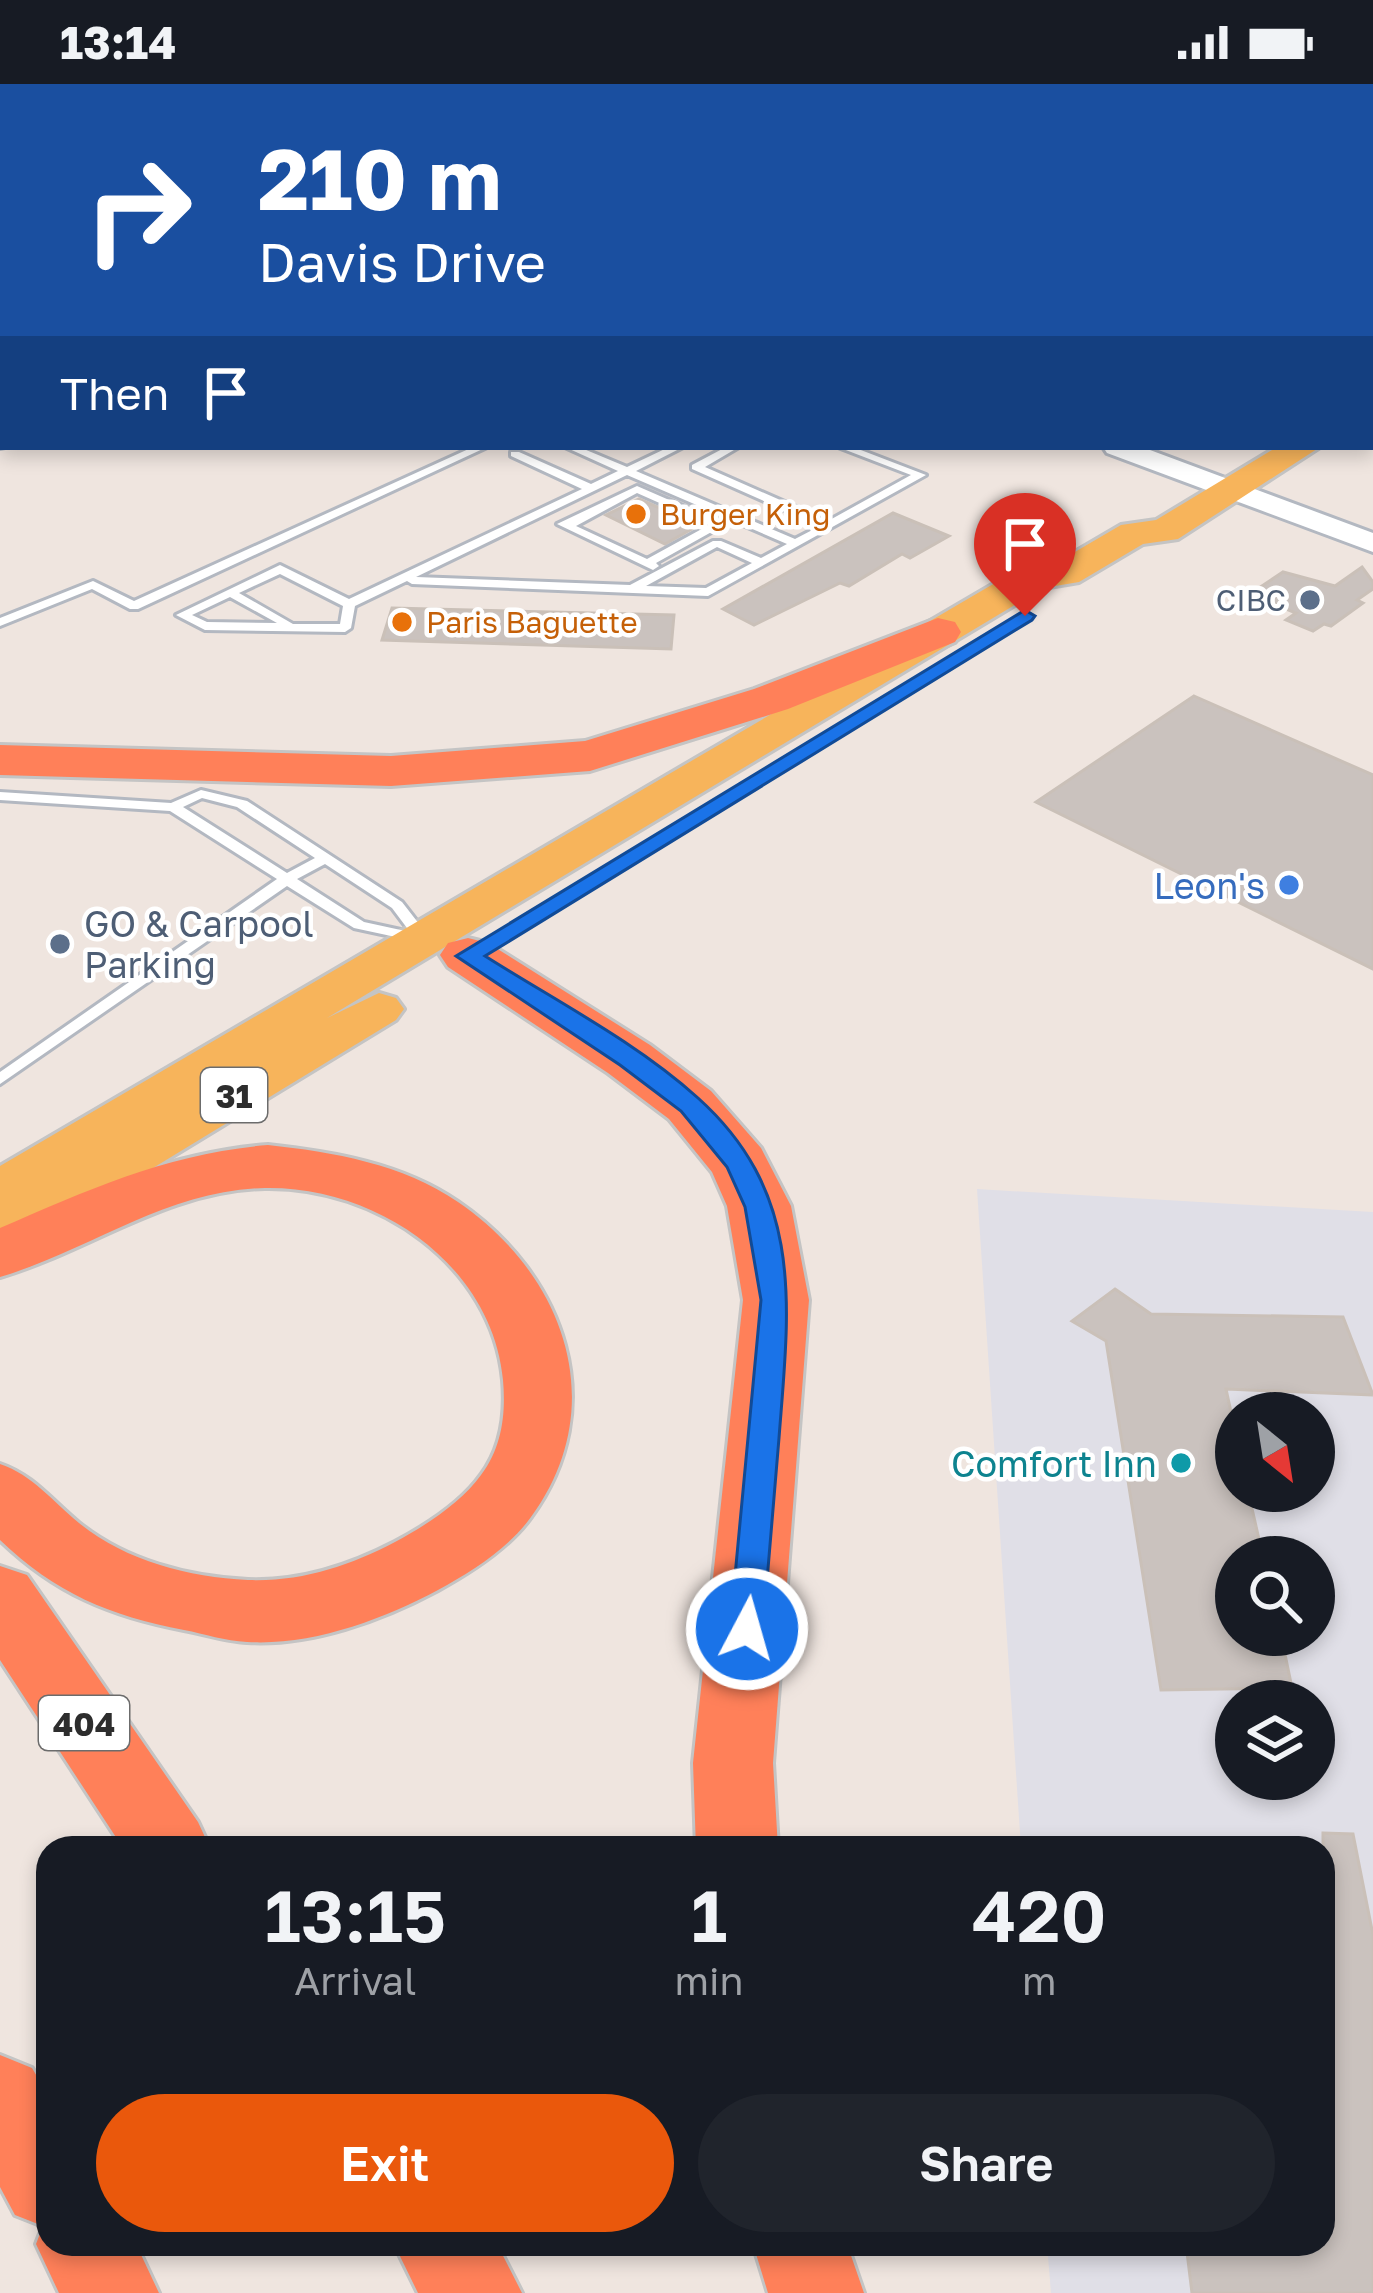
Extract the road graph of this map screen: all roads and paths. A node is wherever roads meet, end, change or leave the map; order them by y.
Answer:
1 (475, 450) edge
2 (577, 450) edge
3 (672, 450) edge
4 (728, 450) edge
5 (872, 450) edge
6 (1125, 450) edge
7 (1237, 450) edge
8 (1297, 450) edge
9 (515, 454) dead end
10 (627, 472) junction
11 (1195, 476) junction
12 (592, 489) junction
13 (1232, 490) junction
14 (541, 514) junction
15 (828, 525) junction
16 (566, 526) junction
17 (1134, 533) junction
18 (1373, 543) edge
19 (795, 544) junction
20 (760, 562) junction
21 (647, 563) junction
22 (665, 572) junction
23 (1065, 574) junction
24 (405, 580) junction
25 (632, 590) junction
26 (231, 592) junction
27 (349, 604) junction
28 (0, 622) edge
29 (293, 628) junction
30 (938, 632) junction
31 (0, 760) edge
32 (0, 796) edge
33 (173, 807) junction
34 (324, 859) junction
35 (287, 879) junction
36 (446, 947) junction
37 (0, 1078) edge
38 (0, 1190) edge
39 (0, 1235) edge
40 (0, 1254) edge
41 (0, 1493) edge
42 (0, 1597) edge
43 (161, 1836) edge
44 (736, 1836) edge
45 (0, 2098) edge
46 (36, 2161) edge
47 (90, 2256) edge
48 (449, 2256) edge
49 (804, 2256) edge
50 (111, 2293) edge
51 (474, 2293) edge
52 (816, 2293) edge

1 - 28 lane
2 - 10 lane
3 - 10 lane
4 - 15 lane
5 - 15 lane
6 - 11 street
7 - 11 main road, 31
8 - 13 main road, 31
9 - 12 lane
10 - 12 lane
10 - 19 lane
11 - 13 street
11 - 17 main road, 31
12 - 14 lane
13 - 17 main road, 31
13 - 18 street
14 - 16 lane
14 - 24 lane
15 - 19 lane
16 - 21 lane
16 - 21 lane
17 - 23 main road, 31
19 - 20 lane
20 - 22 lane
20 - 25 lane
21 - 22 lane
22 - 25 lane
23 - 30 main road, 31
23 - 36 main road, 31
24 - 25 lane
24 - 27 lane
26 - 27 lane
26 - 29 lane
26 - 29 lane
27 - 29 lane
30 - 31 highway
30 - 36 main road, 31
32 - 33 lane
33 - 34 lane
33 - 35 lane
34 - 35 lane
34 - 36 lane
35 - 36 lane
35 - 37 lane
36 - 38 main road, 31
36 - 39 main road, 31
36 - 44 highway
40 - 41 highway
42 - 43 highway, 404
45 - 46 highway
47 - 50 highway
48 - 51 highway
49 - 52 highway

